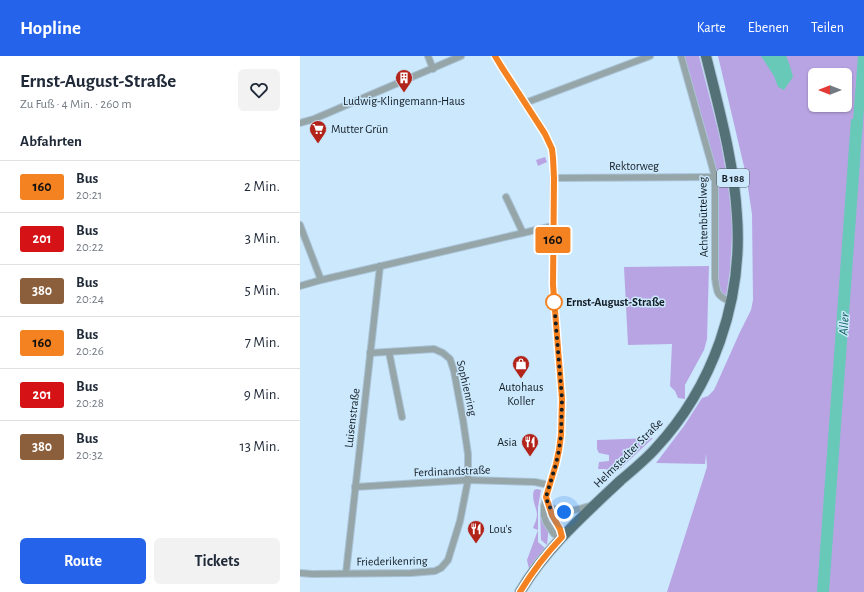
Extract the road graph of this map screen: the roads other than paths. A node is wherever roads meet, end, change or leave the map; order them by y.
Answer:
1 (428, 56) edge
2 (461, 56) edge
3 (496, 56) edge
4 (650, 56) edge
5 (681, 56) edge
6 (706, 56) edge
7 (433, 68) junction
8 (525, 103) junction
9 (300, 123) edge
10 (715, 177) junction
11 (554, 178) junction
12 (506, 197) dead end
13 (300, 225) edge
14 (553, 226) junction
15 (523, 233) junction
16 (380, 266) junction
17 (321, 280) junction
18 (300, 286) edge
19 (731, 302) junction
20 (389, 352) junction
21 (370, 353) junction
22 (402, 417) dead end
23 (468, 480) junction
24 (549, 486) junction
25 (355, 487) junction
26 (546, 497) junction
27 (596, 504) junction
28 (549, 507) junction
29 (562, 537) junction
30 (300, 573) edge
31 (346, 573) junction
32 (520, 592) edge

1 - 7 street
2 - 7 street
3 - 8 street
4 - 8 street
5 - 10 street, Achtenbüttelweg
6 - 19 main road, Helmstedter Straße / B 188
7 - 9 street
8 - 11 street
10 - 11 street, Rektorweg
10 - 19 street, Achtenbüttelweg
11 - 14 street
12 - 15 street
13 - 17 street
14 - 15 street
14 - 24 street
15 - 16 street
16 - 17 street
16 - 21 street, Luisenstraße
17 - 18 street
19 - 27 main road, Helmstedter Straße / B 188
20 - 21 street, Sophienring
20 - 22 street
20 - 23 street, Sophienring
21 - 25 street, Luisenstraße
23 - 24 street, Ferdinandstraße
23 - 25 street, Ferdinandstraße
23 - 31 street, Friederikenring
24 - 26 street
25 - 31 street, Luisenstraße
26 - 28 street
26 - 29 street
27 - 28 street
27 - 29 main road, Helmstedter Straße / B 188
28 - 29 street
29 - 32 main road, Helmstedter Straße / B 188
30 - 31 street, Friederikenring

